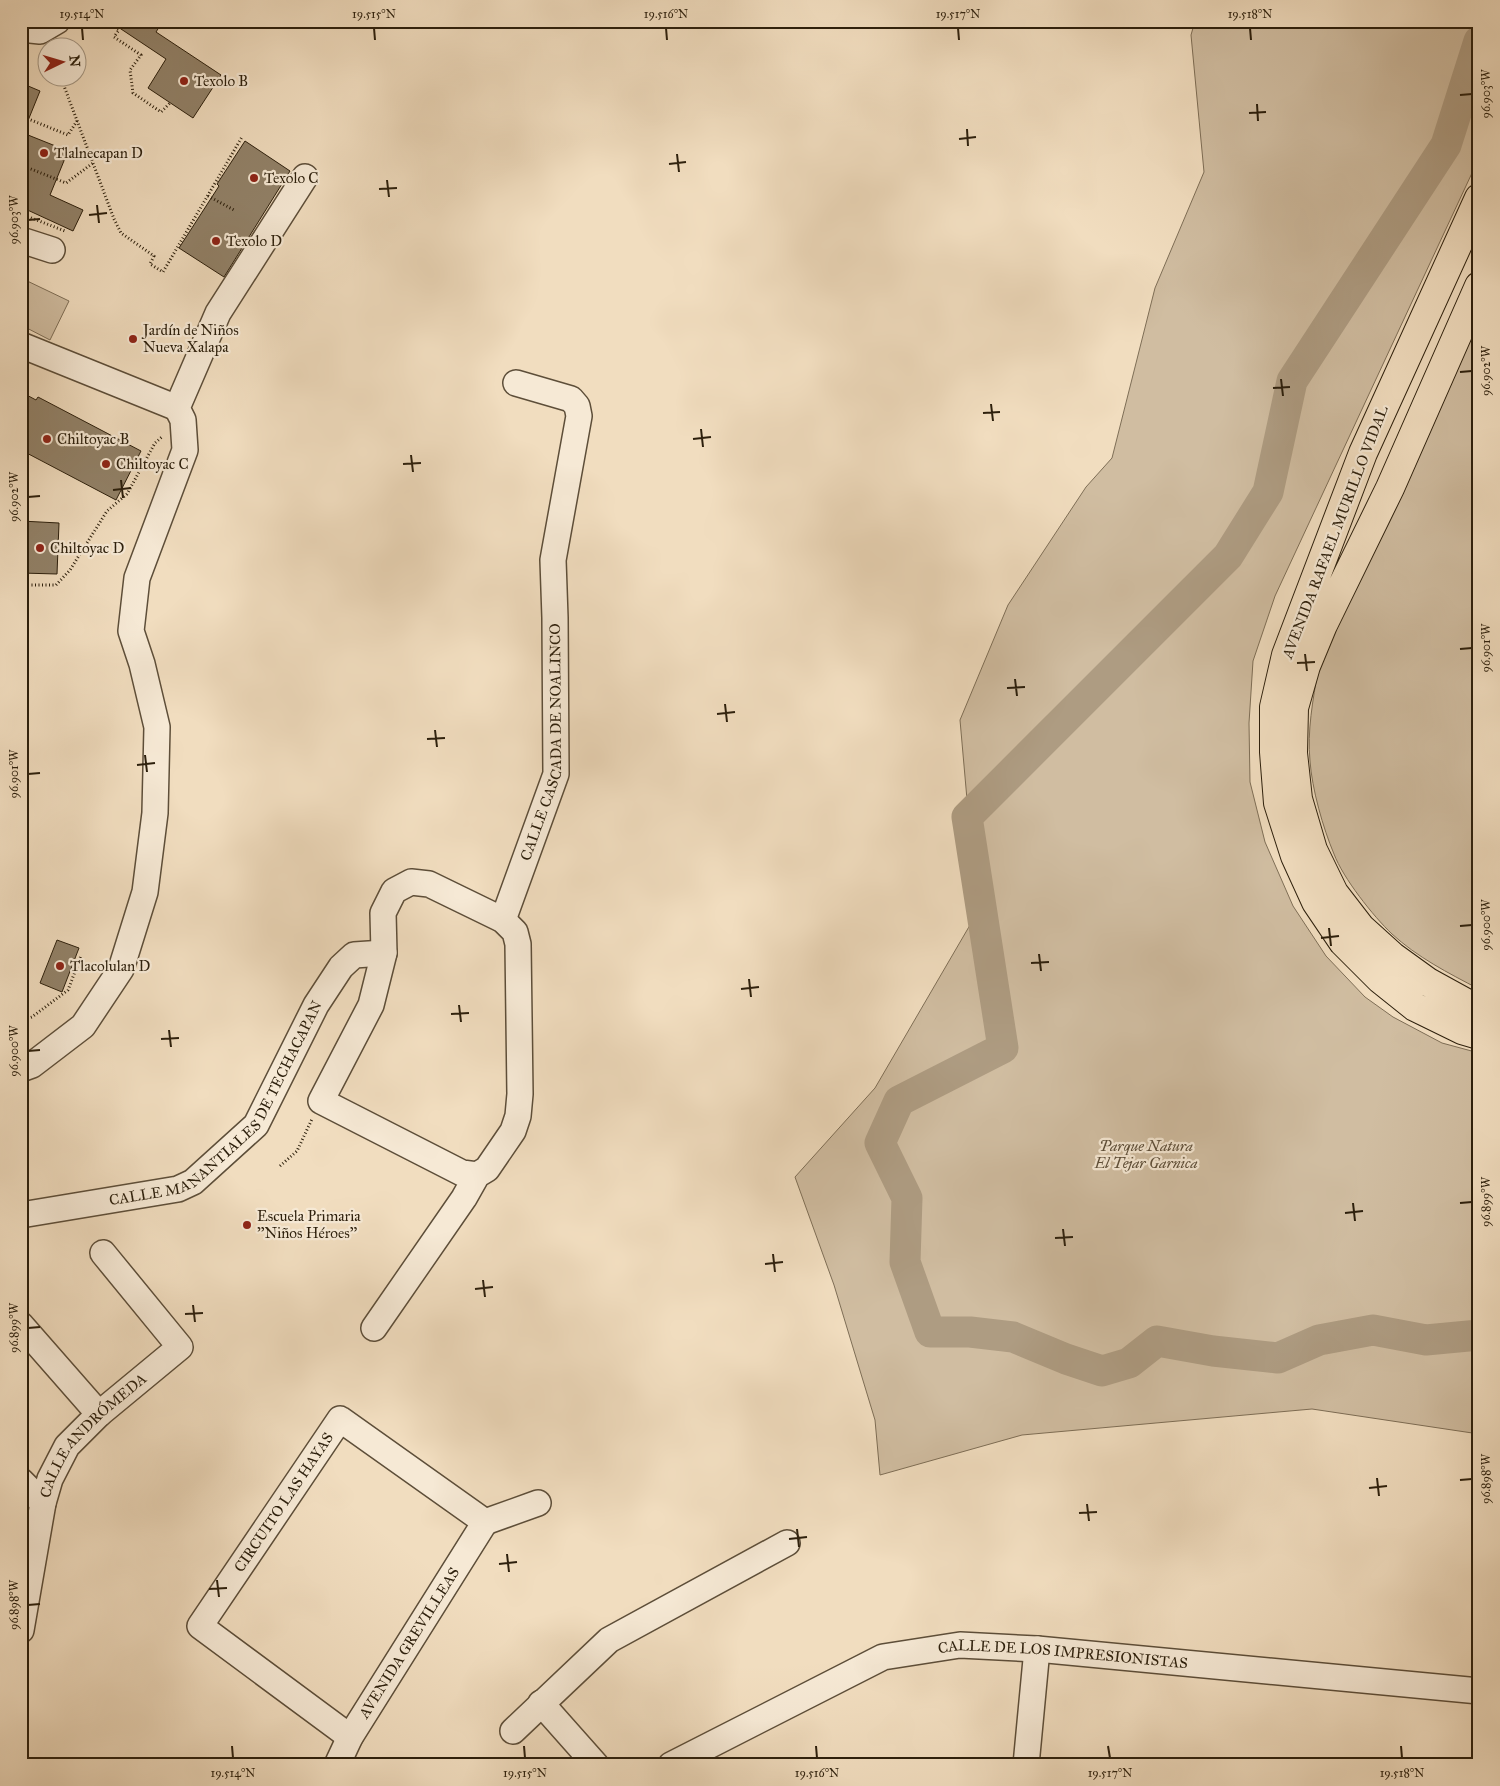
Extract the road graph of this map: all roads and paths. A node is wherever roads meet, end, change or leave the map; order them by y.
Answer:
1 (57, 21) edge
2 (106, 21) edge
3 (21, 29) edge
4 (65, 88) edge
5 (170, 103) dead end
6 (21, 116) edge
7 (77, 121) junction
8 (242, 137) dead end
9 (92, 163) junction
10 (21, 165) edge
11 (305, 177) dead end
12 (208, 196) junction
13 (1479, 198) edge
14 (234, 210) dead end
15 (21, 214) edge
16 (21, 240) edge
17 (59, 241) joint
18 (1476, 298) edge
19 (21, 345) edge
20 (516, 383) dead end
21 (180, 414) junction
22 (21, 585) edge
23 (503, 920) junction
24 (384, 953) junction
25 (81, 956) dead end
26 (1479, 1007) edge
27 (21, 1021) edge
28 (1479, 1035) edge
29 (21, 1069) edge
30 (321, 1101) junction
31 (280, 1166) dead end
32 (477, 1175) junction
33 (21, 1214) edge
34 (103, 1253) dead end
35 (21, 1325) edge
36 (374, 1328) dead end
37 (98, 1414) junction
38 (21, 1481) edge
39 (43, 1503) junction
40 (538, 1503) dead end
41 (485, 1522) junction
42 (787, 1543) dead end
43 (21, 1630) edge
44 (1037, 1648) junction
45 (1479, 1691) edge
46 (541, 1703) junction
47 (514, 1731) dead end
48 (350, 1737) junction
49 (337, 1765) edge
50 (596, 1765) edge
51 (671, 1765) edge
52 (1026, 1765) edge

1 - 3 street
2 - 5 path
4 - 7 path
6 - 7 path
7 - 9 path
8 - 12 path
9 - 10 path
9 - 12 path
11 - 21 street
12 - 14 path
13 - 28 main road, AVENIDA RAFAEL MURILLO VIDAL
15 - 17 path
16 - 17 street
18 - 26 main road, AVENIDA RAFAEL MURILLO VIDAL
19 - 21 street
20 - 23 street, CALLE CASCADA DE NOALINCO
21 - 22 path
21 - 29 street
23 - 24 street
23 - 32 street
24 - 30 street
24 - 33 street, CALLE MANANTIALES DE TECHACAPAN
25 - 27 path
30 - 31 path
30 - 32 street
32 - 36 street
34 - 37 street, CALLE ANDRÓMEDA
35 - 37 street
37 - 39 street, CALLE ANDRÓMEDA
38 - 39 street
39 - 43 street, CALLE ANDRÓMEDA
40 - 41 street
41 - 48 street, AVENIDA GREVILLEAS
41 - 48 street, CIRCUITO LAS HAYAS
42 - 46 street
44 - 45 street, CALLE DE LOS IMPRESIONISTAS
44 - 51 street, CALLE DE LOS IMPRESIONISTAS
44 - 52 street
46 - 47 street
46 - 50 street
48 - 49 street, AVENIDA GREVILLEAS

